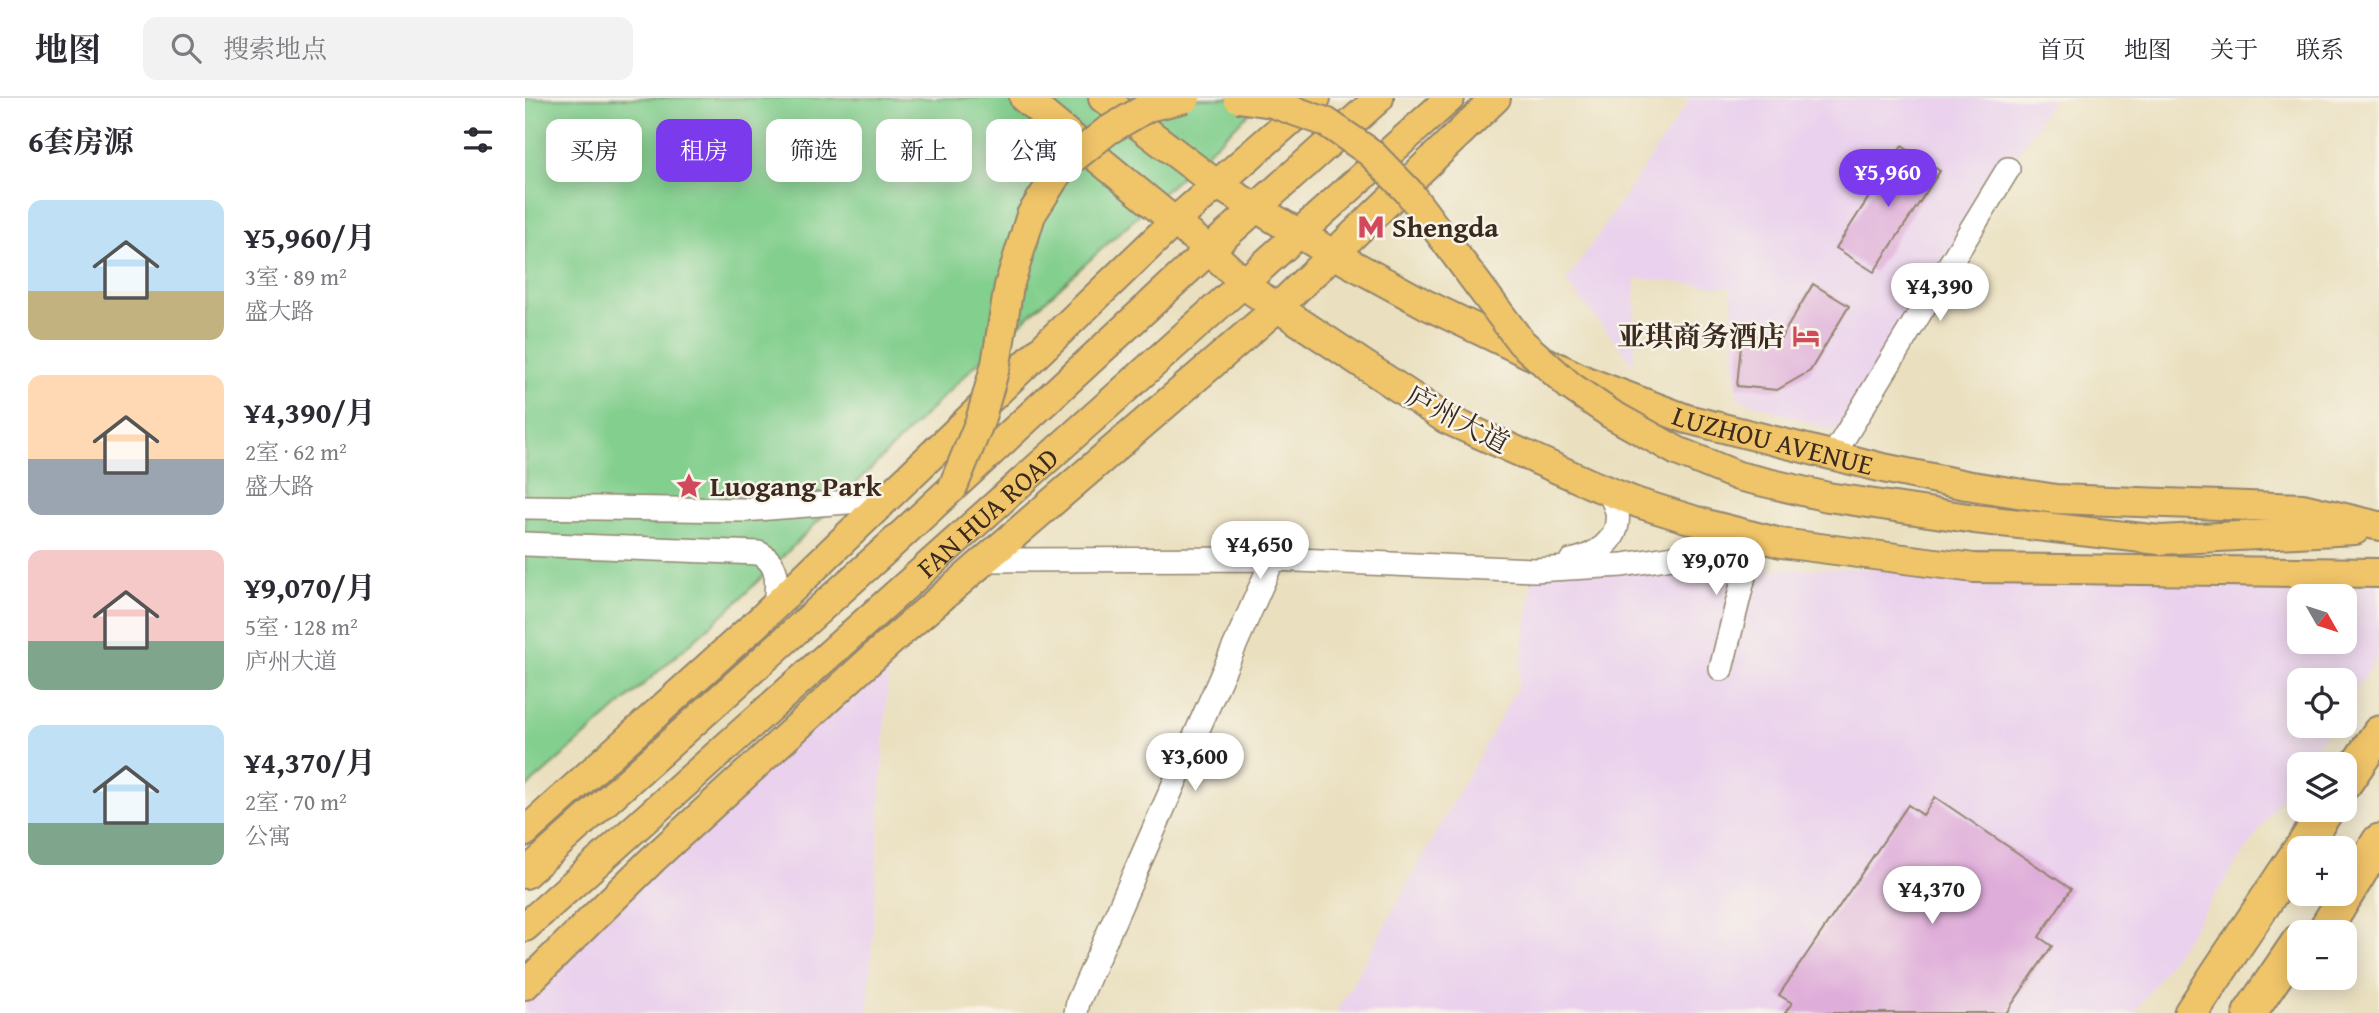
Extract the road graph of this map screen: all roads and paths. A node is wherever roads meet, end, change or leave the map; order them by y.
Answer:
1 (1024, 98) edge
2 (1103, 98) edge
3 (1186, 98) edge
4 (1238, 98) edge
5 (1316, 98) edge
6 (1378, 98) edge
7 (1450, 98) edge
8 (1496, 98) edge
9 (2008, 169) dead end
10 (1216, 184) junction
11 (1256, 208) junction
12 (1174, 222) junction
13 (1299, 234) junction
14 (1209, 250) junction
15 (1333, 254) junction
16 (1244, 283) junction
17 (1277, 307) junction
18 (1834, 454) junction
19 (952, 489) junction
20 (1608, 491) junction
21 (885, 499) junction
22 (525, 507) edge
23 (2379, 528) edge
24 (1754, 536) junction
25 (525, 544) edge
26 (1273, 559) junction
27 (986, 560) junction
28 (1534, 570) junction
29 (2379, 573) edge
30 (775, 606) junction
31 (1721, 669) dead end
32 (2379, 733) edge
33 (2357, 765) edge
34 (2379, 824) edge
35 (525, 832) edge
36 (2379, 841) edge
37 (2357, 856) edge
38 (653, 859) junction
39 (2287, 869) edge
40 (525, 874) edge
41 (2331, 920) edge
42 (525, 927) edge
43 (2287, 959) edge
44 (525, 965) edge
45 (525, 985) edge
46 (2289, 990) edge
47 (1076, 1013) edge
48 (2191, 1013) edge
49 (2250, 1013) edge
50 (2276, 1013) edge

1 - 12 main road, 庐州大道
2 - 10 main road
3 - 19 main road, bridge
4 - 23 main road, bridge
5 - 10 main road
6 - 11 main road, FAN HUA ROAD
7 - 13 main road, FAN HUA ROAD
8 - 15 main road
9 - 18 street
10 - 11 main road, LUZHOU AVENUE
10 - 12 main road
11 - 13 main road, LUZHOU AVENUE
11 - 14 main road, FAN HUA ROAD
12 - 14 main road, 庐州大道
12 - 21 main road
13 - 15 main road, LUZHOU AVENUE
13 - 16 main road, FAN HUA ROAD
14 - 16 main road, 庐州大道
14 - 19 main road, FAN HUA ROAD
15 - 17 main road
15 - 18 main road, LUZHOU AVENUE
16 - 17 main road, 庐州大道
16 - 42 main road, FAN HUA ROAD
17 - 20 main road, 庐州大道
17 - 27 main road
18 - 23 main road, LUZHOU AVENUE
19 - 40 main road, FAN HUA ROAD
20 - 24 main road, 庐州大道
20 - 28 street
21 - 22 street
21 - 30 main road
24 - 28 street
24 - 29 main road
24 - 31 street
25 - 30 street
26 - 27 street
26 - 28 street
26 - 47 street
27 - 38 main road
30 - 35 main road
32 - 33 highway
34 - 37 highway
36 - 41 highway
38 - 44 main road
38 - 45 main road
39 - 48 highway
43 - 49 highway
46 - 50 highway

